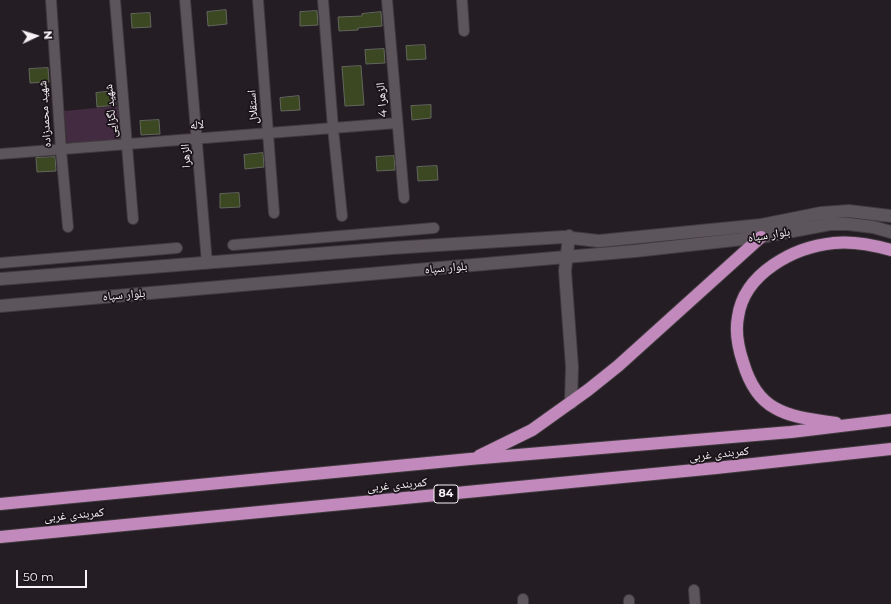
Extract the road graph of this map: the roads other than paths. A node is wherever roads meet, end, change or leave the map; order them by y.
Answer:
1 (51, 0) edge
2 (115, 0) edge
3 (185, 0) edge
4 (258, 0) edge
5 (323, 0) edge
6 (387, 0) edge
7 (462, 0) edge
8 (464, 31) dead end
9 (397, 123) junction
10 (333, 128) junction
11 (268, 134) junction
12 (198, 138) junction
13 (127, 144) junction
14 (61, 150) junction
15 (0, 154) edge
16 (404, 198) dead end
17 (274, 213) dead end
18 (342, 216) dead end
19 (891, 216) edge
20 (133, 219) dead end
21 (68, 227) dead end
22 (434, 228) dead end
23 (776, 228) junction
24 (891, 232) edge
25 (569, 236) junction
26 (761, 237) junction
27 (313, 238) junction
28 (233, 245) dead end
29 (177, 248) dead end
30 (891, 250) edge
31 (313, 254) junction
32 (75, 257) junction
33 (566, 257) junction
34 (207, 263) junction
35 (0, 264) edge
36 (76, 273) junction
37 (0, 279) edge
38 (0, 306) edge
39 (571, 403) junction
40 (891, 420) edge
41 (849, 425) junction
42 (891, 449) edge
43 (872, 451) junction
44 (891, 454) edge
45 (470, 459) junction
46 (0, 504) edge
47 (0, 536) edge
48 (694, 590) dead end
49 (696, 604) edge

1 - 14 street, شهید محمدزاده
2 - 13 street, شهید لگزایی
3 - 12 street, الزهرا
4 - 11 street, استقلال
5 - 10 street
6 - 9 street, الزهرا 4
7 - 8 street
9 - 10 street, لاله
9 - 16 street, الزهرا 4
10 - 11 street, لاله
10 - 18 street
11 - 12 street, لاله
11 - 17 street, استقلال
12 - 13 street, لاله
12 - 34 street, الزهرا
13 - 14 street, لاله
13 - 20 street, شهید لگزایی
14 - 15 street, لاله
14 - 21 street, شهید محمدزاده
19 - 23 main road, بلوار سپاه
22 - 27 street
23 - 24 main road, بلوار سپاه
23 - 25 main road, بلوار سپاه
23 - 26 main road, بلوار سپاه
25 - 31 main road, بلوار سپاه
25 - 33 main road
26 - 33 main road, بلوار سپاه
26 - 39 highway
27 - 28 street
27 - 31 street
29 - 32 street
30 - 41 highway
31 - 34 main road, بلوار سپاه
32 - 35 street
32 - 36 street
33 - 38 main road, بلوار سپاه
33 - 39 main road
34 - 36 main road, بلوار سپاه
36 - 37 main road, بلوار سپاه
39 - 45 highway
40 - 41 highway, کمربندی غربی
41 - 45 highway, کمربندی غربی
42 - 43 highway, کمربندی غربی / 84
43 - 44 highway
43 - 47 highway, کمربندی غربی / 84
45 - 46 highway, کمربندی غربی
48 - 49 street

